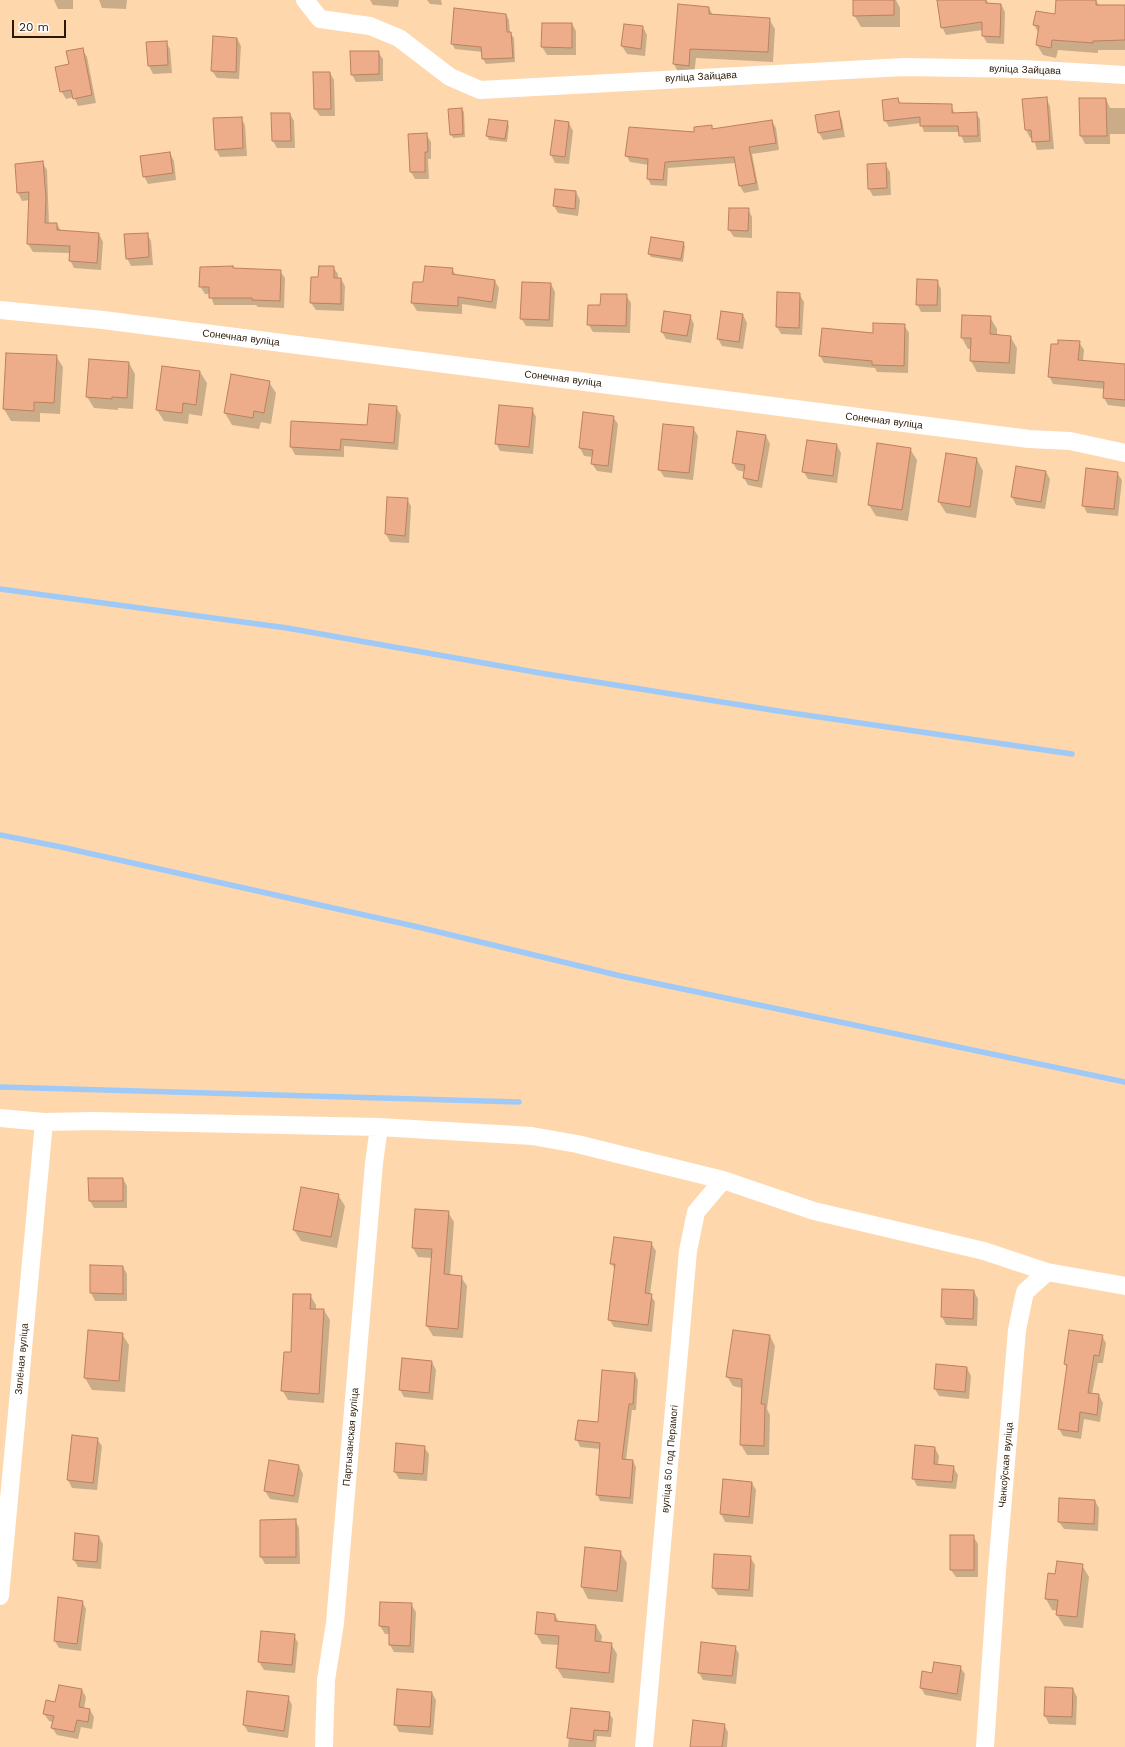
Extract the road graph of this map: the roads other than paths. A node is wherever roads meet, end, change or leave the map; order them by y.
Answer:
1 (305, 0) edge
2 (1125, 75) edge
3 (0, 310) edge
4 (1125, 453) edge
5 (0, 1118) edge
6 (44, 1122) junction
7 (379, 1127) junction
8 (723, 1180) junction
9 (1048, 1272) junction
10 (1125, 1286) edge
11 (0, 1596) edge
12 (324, 1747) edge
13 (644, 1747) edge
14 (985, 1747) edge

1 - 2 street, вуліца Зайцава
3 - 4 street, Сонечная вуліца
5 - 6 street
6 - 7 street
6 - 11 street, Зялёная вуліца
7 - 8 street
7 - 12 street, Партызанская вуліца
8 - 9 street
8 - 13 street, вуліца 50 год Перамогі
9 - 10 street
9 - 14 street, Чанкоўская вуліца

